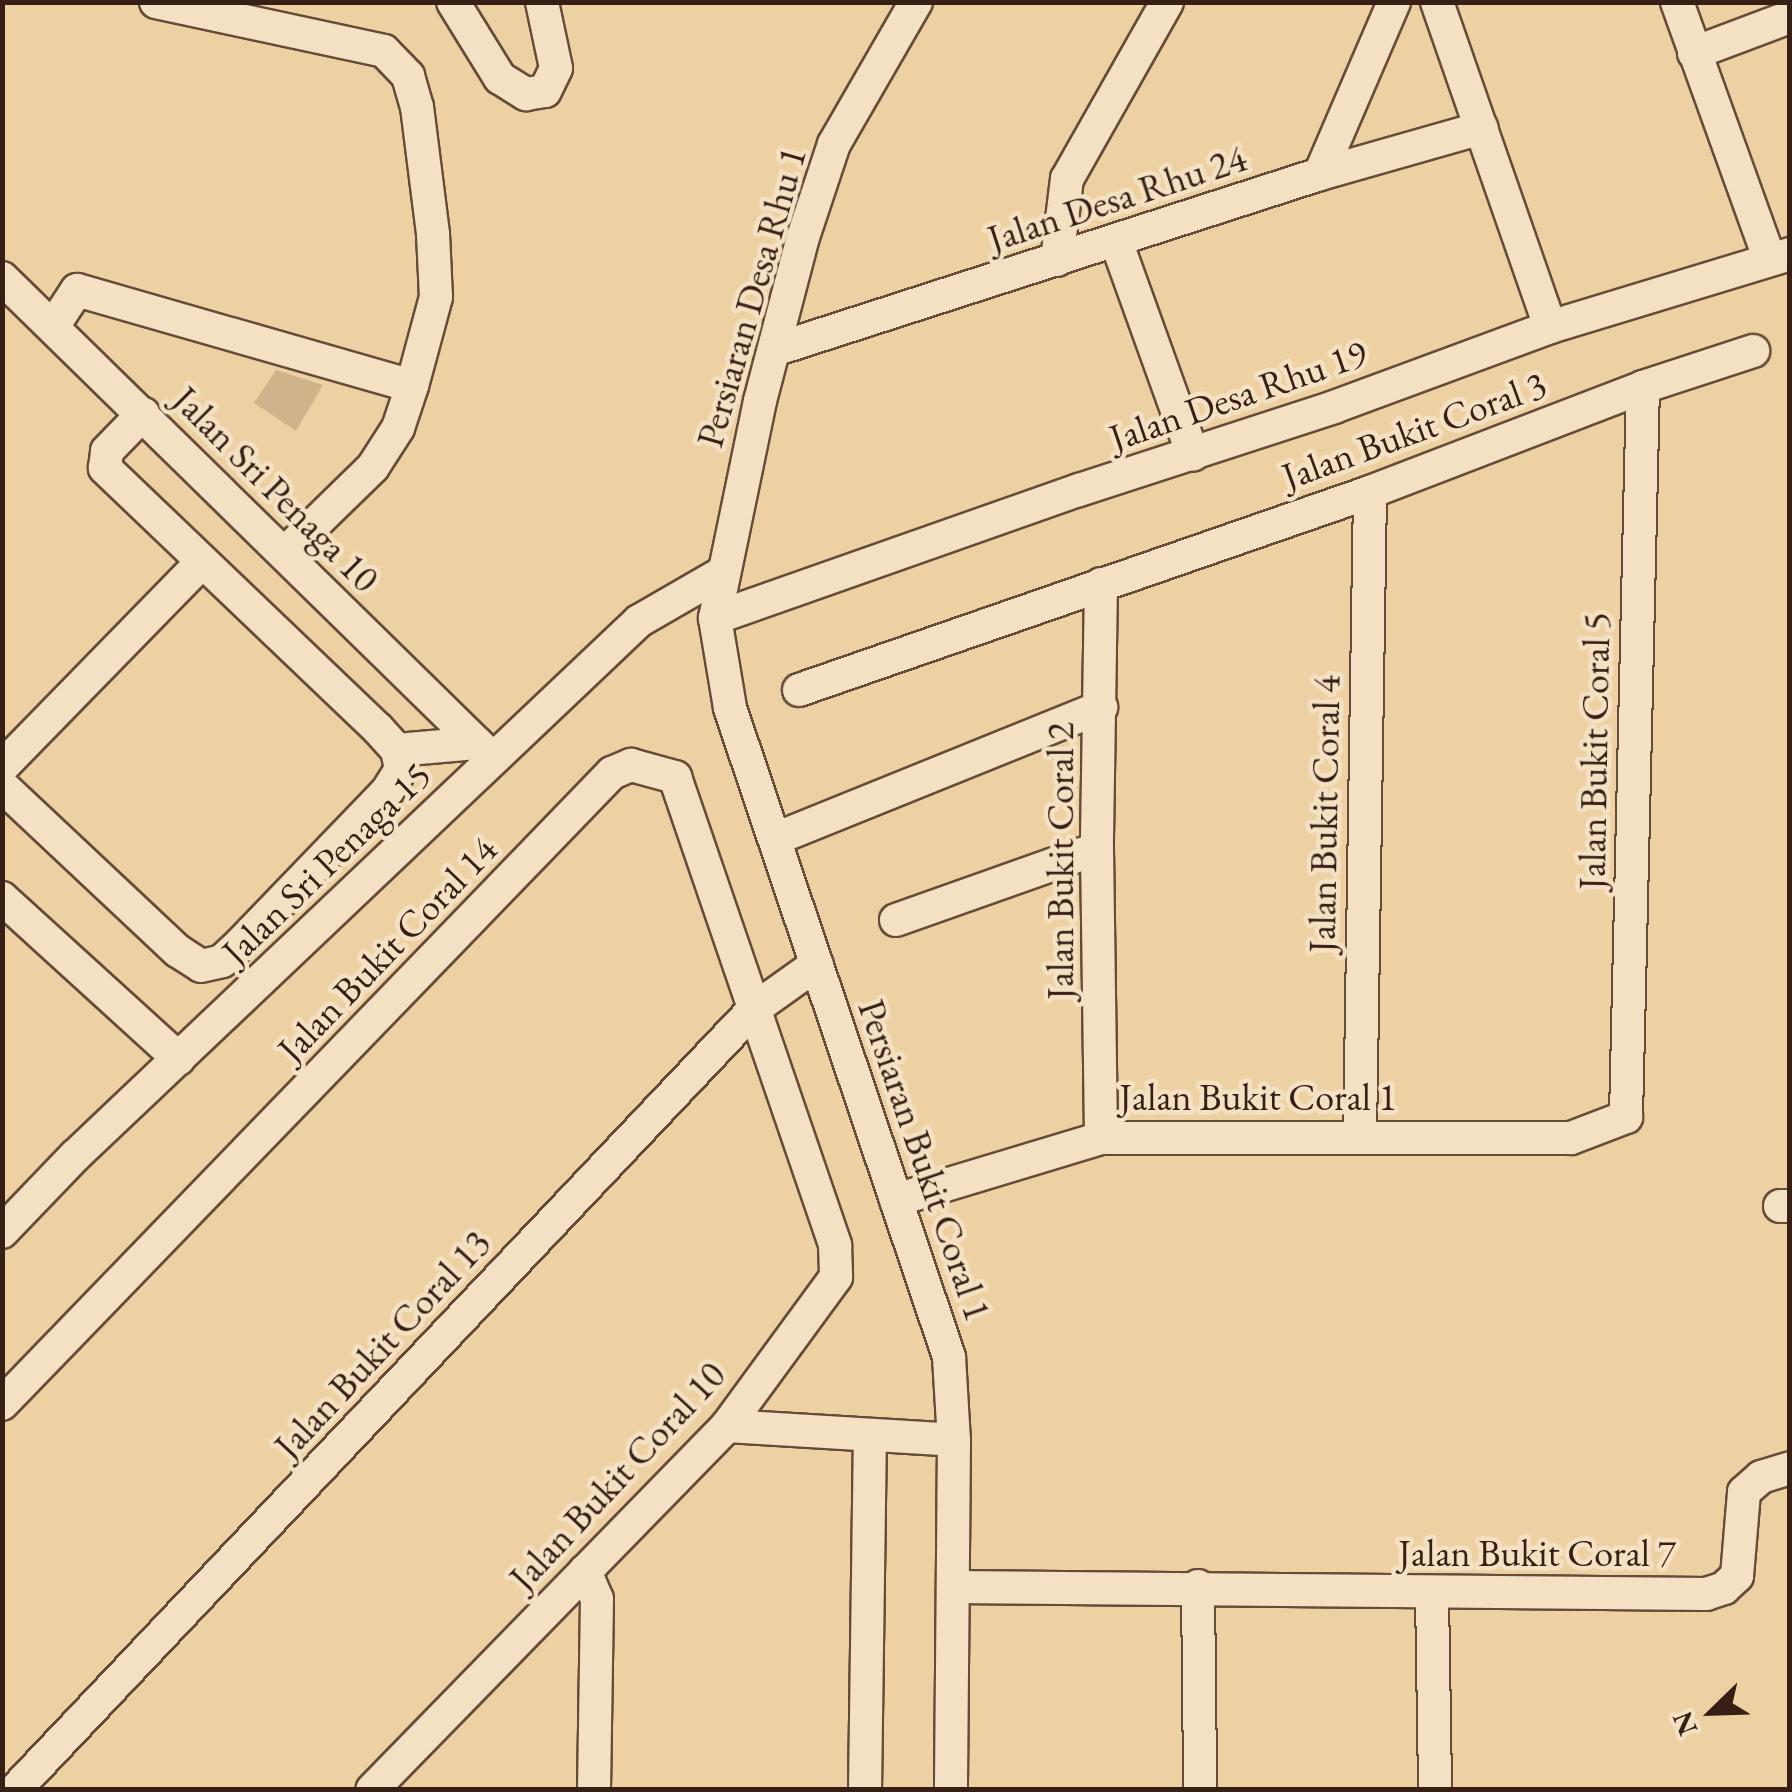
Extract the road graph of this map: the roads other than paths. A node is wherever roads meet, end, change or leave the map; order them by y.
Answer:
1 (156, 2) edge
2 (453, 2) edge
3 (542, 2) edge
4 (916, 2) edge
5 (1167, 2) edge
6 (1394, 2) edge
7 (1437, 2) edge
8 (1677, 2) edge
9 (1790, 17) edge
10 (1694, 53) junction
11 (1482, 128) junction
12 (1320, 174) junction
13 (1116, 240) junction
14 (1780, 257) edge
15 (1057, 260) junction
16 (2, 278) edge
17 (54, 325) junction
18 (1550, 327) junction
19 (777, 348) junction
20 (1754, 350) dead end
21 (412, 386) junction
22 (1643, 387) junction
23 (144, 414) junction
24 (1194, 454) junction
25 (1370, 492) junction
26 (284, 554) junction
27 (201, 563) junction
28 (722, 572) junction
29 (1101, 584) junction
30 (715, 618) junction
31 (799, 690) dead end
32 (1100, 706) junction
33 (396, 750) junction
34 (485, 751) junction
35 (2, 767) edge
36 (2, 786) edge
37 (774, 839) junction
38 (1098, 849) junction
39 (2, 898) edge
40 (896, 920) dead end
41 (817, 964) junction
42 (754, 1010) junction
43 (179, 1058) junction
44 (1626, 1117) joint
45 (1360, 1136) junction
46 (1101, 1138) junction
47 (896, 1200) junction
48 (2, 1232) edge
49 (2, 1404) edge
50 (727, 1426) junction
51 (870, 1435) junction
52 (954, 1440) junction
53 (1788, 1468) edge
54 (585, 1571) junction
55 (953, 1586) junction
56 (1198, 1586) junction
57 (1432, 1594) junction
58 (16, 1790) edge
59 (372, 1790) edge
60 (594, 1790) edge
61 (865, 1790) edge
62 (951, 1790) edge
63 (1200, 1790) edge
64 (1435, 1790) edge

1 - 21 street
2 - 3 street
4 - 19 street, Persiaran Desa Rhu 1
5 - 15 street
6 - 12 street
7 - 11 street
8 - 10 street
9 - 10 street
10 - 14 street
11 - 12 street, Jalan Desa Rhu 24
11 - 18 street
12 - 13 street, Jalan Desa Rhu 24
13 - 15 street, Jalan Desa Rhu 24
13 - 24 street
14 - 18 street, Jalan Desa Rhu 19
15 - 19 street, Jalan Desa Rhu 24
16 - 17 street, Jalan Sri Penaga 10
17 - 21 street
17 - 23 street, Jalan Sri Penaga 10
18 - 24 street, Jalan Desa Rhu 19
19 - 28 street, Persiaran Desa Rhu 1
20 - 22 street, Jalan Bukit Coral 3
21 - 26 street
22 - 25 street, Jalan Bukit Coral 3
22 - 44 street, Jalan Bukit Coral 5
23 - 26 street, Jalan Sri Penaga 10
23 - 27 street
24 - 30 street, Jalan Desa Rhu 19
25 - 29 street, Jalan Bukit Coral 3
25 - 45 street, Jalan Bukit Coral 4
26 - 34 street, Jalan Sri Penaga 10
27 - 33 street
27 - 35 street
28 - 30 street, Persiaran Bukit Coral 1
28 - 34 street, Jalan Sri Penaga 15
29 - 31 street, Jalan Bukit Coral 3
29 - 32 street, Jalan Bukit Coral 2
30 - 37 street, Persiaran Bukit Coral 1
32 - 37 street
32 - 38 street, Jalan Bukit Coral 2
33 - 34 street
33 - 36 street
34 - 43 street, Jalan Sri Penaga 15
37 - 41 street, Persiaran Bukit Coral 1
38 - 40 street
38 - 46 street, Jalan Bukit Coral 2
39 - 43 street
41 - 42 street, Jalan Bukit Coral 13
41 - 47 street, Persiaran Bukit Coral 1
42 - 49 street, Jalan Bukit Coral 14
42 - 50 street, Jalan Bukit Coral 10
42 - 58 street, Jalan Bukit Coral 13
43 - 48 street, Jalan Sri Penaga 15
44 - 45 street, Jalan Bukit Coral 1
45 - 46 street, Jalan Bukit Coral 1
46 - 47 street, Jalan Bukit Coral 1
47 - 52 street, Persiaran Bukit Coral 1
50 - 51 street
50 - 54 street, Jalan Bukit Coral 10
51 - 52 street
51 - 61 street
52 - 55 street, Persiaran Bukit Coral 1
53 - 57 street, Jalan Bukit Coral 7
54 - 59 street, Jalan Bukit Coral 10
54 - 60 street
55 - 56 street, Jalan Bukit Coral 7
55 - 62 street, Persiaran Bukit Coral 1
56 - 57 street, Jalan Bukit Coral 7
56 - 63 street
57 - 64 street

